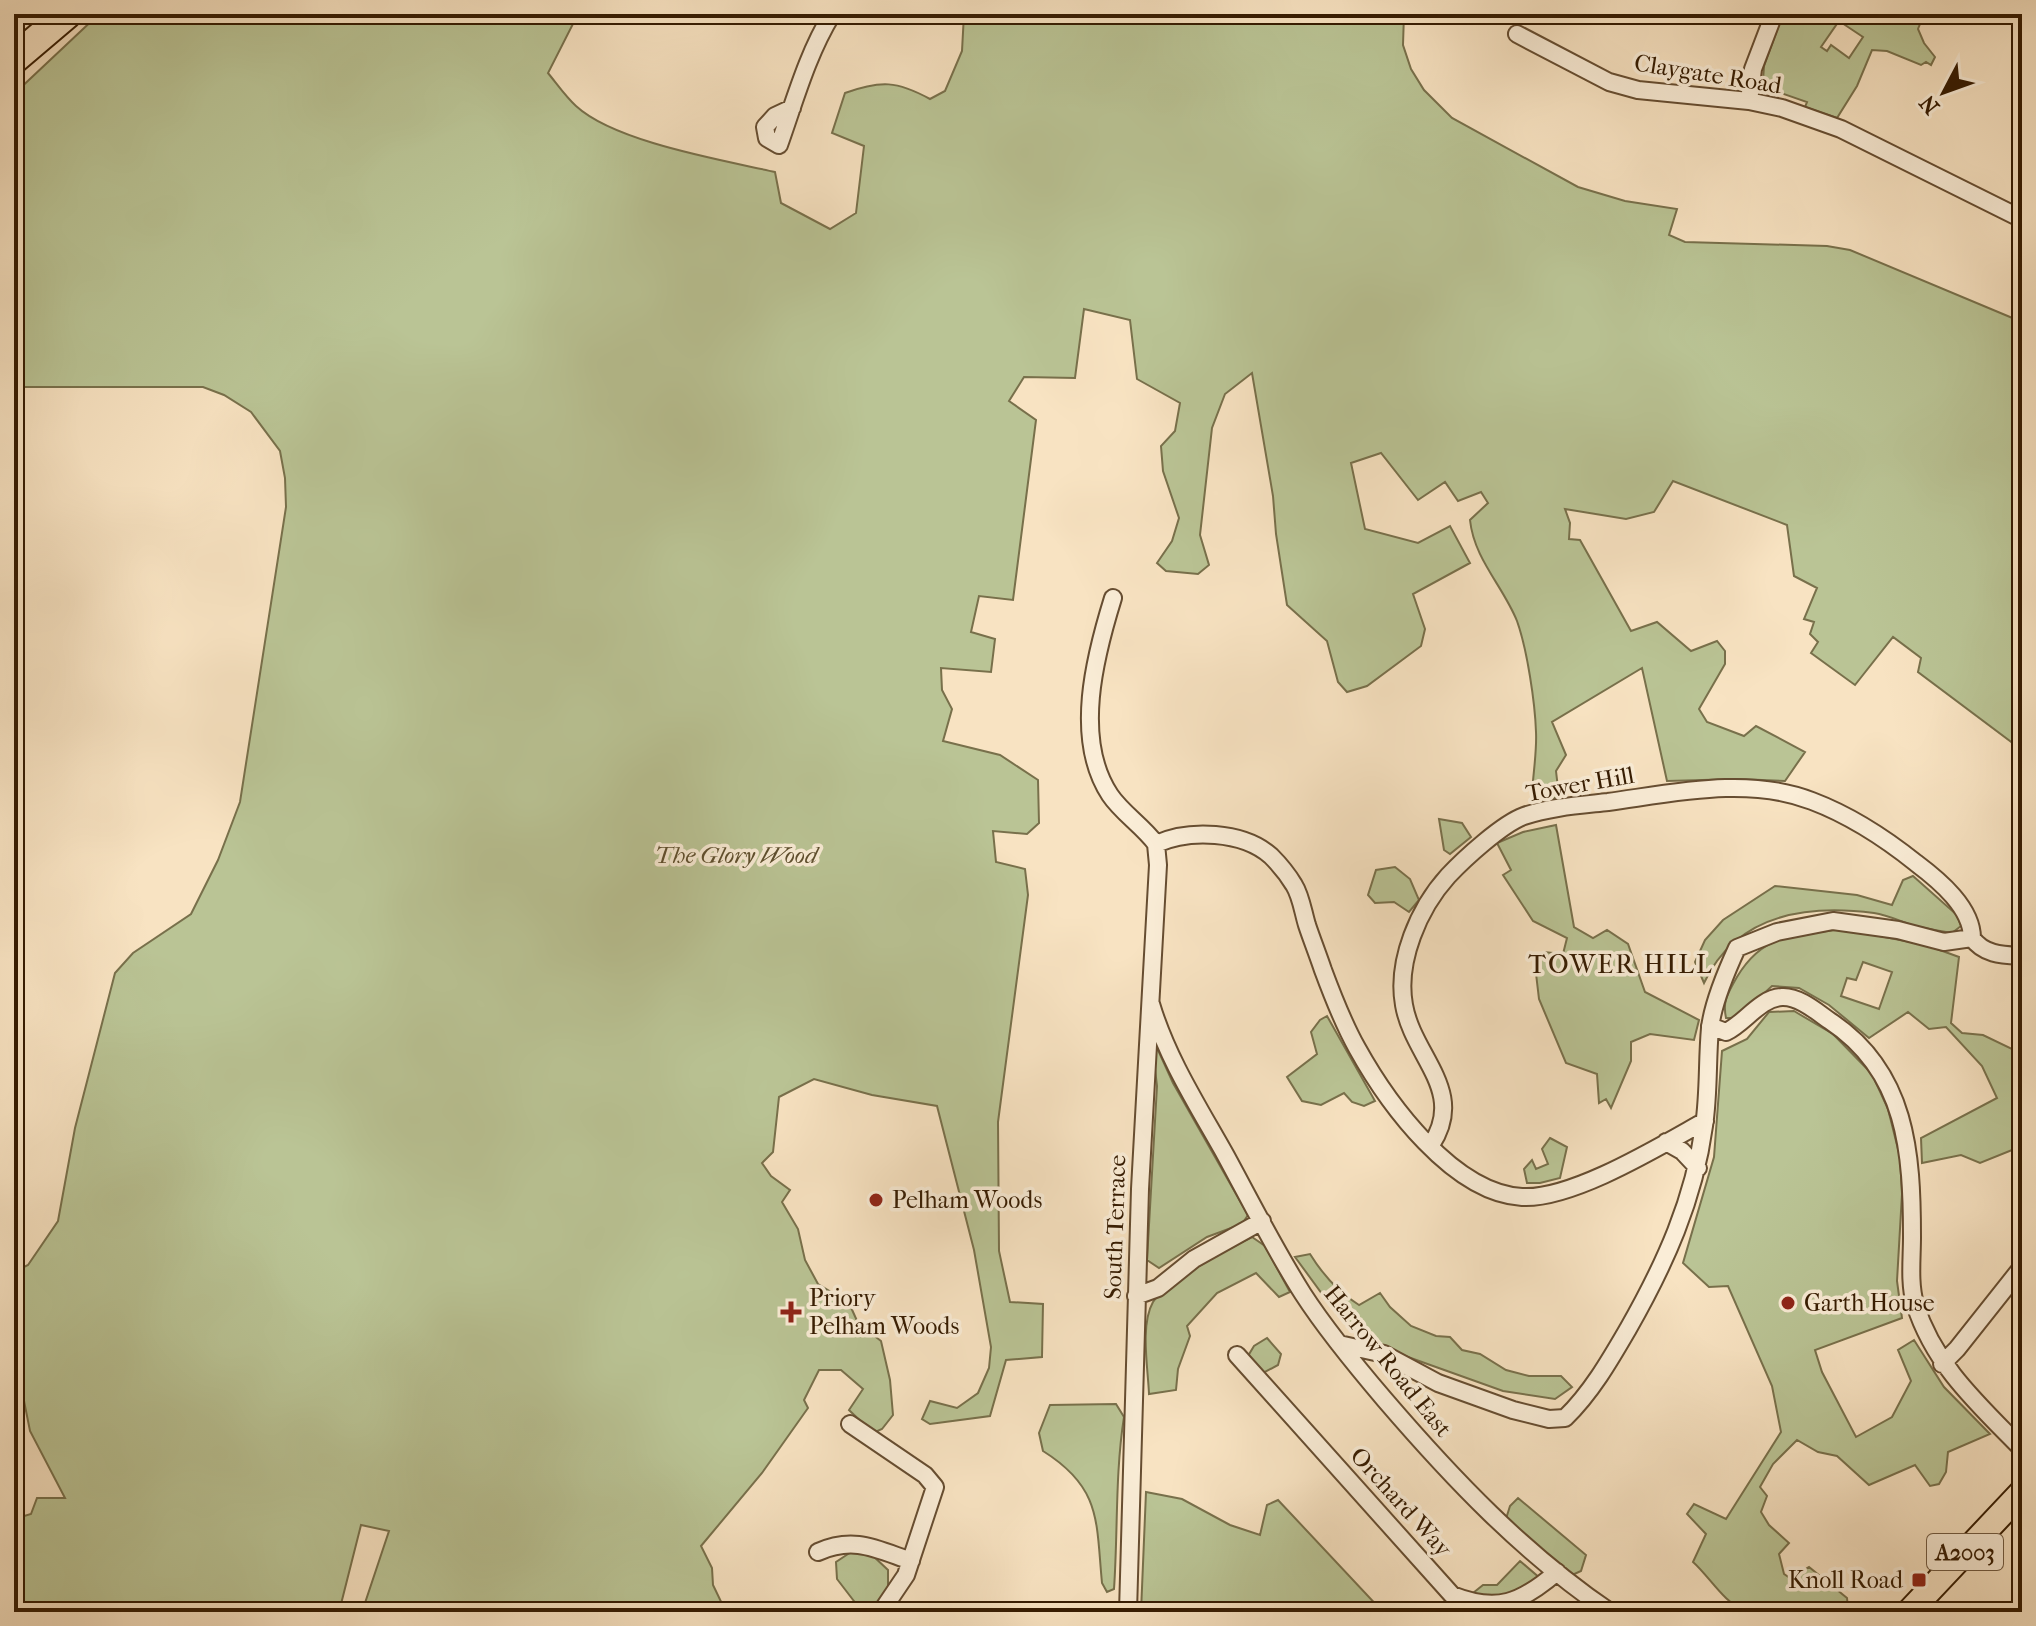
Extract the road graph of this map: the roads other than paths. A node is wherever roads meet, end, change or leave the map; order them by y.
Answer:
1 (67, 14) edge
2 (832, 14) edge
3 (1774, 14) edge
4 (1517, 34) dead end
5 (14, 59) edge
6 (1749, 101) junction
7 (792, 108) dead end
8 (2022, 219) edge
9 (1113, 598) dead end
10 (1156, 844) junction
11 (1972, 938) junction
12 (2022, 956) edge
13 (1151, 1004) junction
14 (1710, 1026) junction
15 (1705, 1121) junction
16 (1666, 1142) junction
17 (1431, 1145) junction
18 (1698, 1168) junction
19 (1262, 1221) junction
20 (2022, 1267) edge
21 (1136, 1296) junction
22 (1339, 1344) junction
23 (1237, 1355) dead end
24 (1942, 1364) junction
25 (850, 1424) dead end
26 (2022, 1449) edge
27 (2022, 1492) edge
28 (818, 1552) dead end
29 (911, 1561) junction
30 (1557, 1572) junction
31 (881, 1612) edge
32 (1128, 1612) edge
33 (1610, 1612) edge
34 (1909, 1612) edge

1 - 5 highway
2 - 7 street
3 - 6 street
4 - 6 street, Claygate Road
6 - 8 street, Claygate Road
9 - 10 street
10 - 13 street, South Terrace
10 - 17 street
11 - 12 street
11 - 14 street
11 - 17 street, Tower Hill
13 - 19 street, Harrow Road East
13 - 21 street, South Terrace
14 - 15 street
14 - 24 street
15 - 16 street
15 - 18 street
16 - 17 street
16 - 18 street
18 - 22 street
19 - 21 street
19 - 22 street, Harrow Road East
20 - 24 street
21 - 32 street, South Terrace
22 - 30 street, Harrow Road East
23 - 30 street, Orchard Way
24 - 26 street
25 - 29 street
27 - 34 main road, A2003
28 - 29 street
29 - 31 street
30 - 33 street, Harrow Road East

